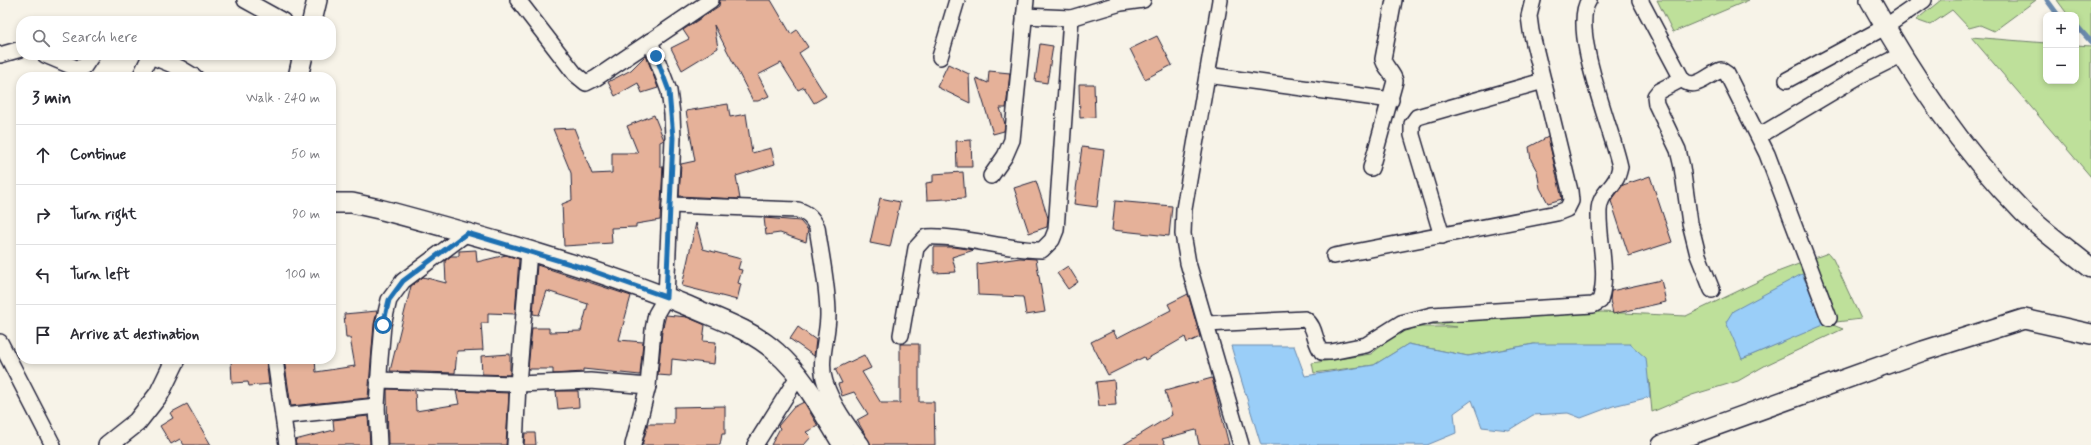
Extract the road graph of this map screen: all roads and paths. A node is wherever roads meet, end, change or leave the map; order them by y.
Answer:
1 (245, 0) edge
2 (317, 0) edge
3 (518, 0) edge
4 (711, 0) edge
5 (956, 0) edge
6 (1026, 0) edge
7 (1143, 0) edge
8 (1220, 0) edge
9 (1394, 0) edge
10 (1533, 0) edge
11 (1589, 0) edge
12 (1640, 0) edge
13 (1870, 0) edge
14 (1924, 0) edge
15 (274, 16) edge
16 (313, 16) edge
17 (1024, 16) junction
18 (1071, 18) junction
19 (1885, 27) junction
20 (650, 41) junction
21 (16, 50) edge
22 (0, 55) edge
23 (1901, 55) junction
24 (940, 57) dead end
25 (57, 60) edge
26 (89, 60) edge
27 (147, 60) edge
28 (161, 60) edge
29 (302, 60) edge
30 (142, 72) edge
31 (187, 72) edge
32 (299, 72) edge
33 (1207, 75) junction
34 (1682, 79) junction
35 (1787, 80) dead end
36 (1543, 81) junction
37 (1391, 100) junction
38 (1759, 136) junction
39 (1371, 168) dead end
40 (991, 176) dead end
41 (336, 203) edge
42 (670, 205) junction
43 (467, 233) junction
44 (1442, 236) junction
45 (530, 252) junction
46 (1334, 256) dead end
47 (2091, 268) edge
48 (1712, 290) dead end
49 (666, 297) junction
50 (1829, 318) dead end
51 (1206, 324) junction
52 (2091, 334) edge
53 (901, 335) dead end
54 (0, 342) edge
55 (174, 364) edge
56 (276, 364) edge
57 (799, 376) junction
58 (378, 380) junction
59 (518, 384) junction
60 (648, 386) junction
61 (377, 406) junction
62 (283, 416) junction
63 (53, 445) edge
64 (108, 445) edge
65 (287, 445) edge
66 (379, 445) edge
67 (515, 445) edge
68 (633, 445) edge
69 (754, 445) edge
70 (843, 445) edge
71 (862, 445) edge
72 (1241, 445) edge
73 (1662, 445) edge

1 - 15 street
2 - 16 street
3 - 20 street
4 - 20 street
5 - 24 street
6 - 17 street
7 - 18 street
8 - 33 street
9 - 37 street
10 - 36 street
11 - 51 street
12 - 34 street
13 - 19 street
14 - 19 street
17 - 18 street
17 - 40 street
18 - 53 street
19 - 23 street
19 - 35 street
20 - 42 street
21 - 22 street
23 - 38 street
23 - 47 street
25 - 26 street
27 - 30 street
28 - 31 street
29 - 32 street
33 - 37 street
33 - 51 street
34 - 38 street
34 - 48 street
36 - 44 street
36 - 44 street
37 - 39 street
38 - 50 street
41 - 43 street
42 - 49 street
42 - 71 street
43 - 45 street
43 - 58 street
44 - 46 street
45 - 49 street
45 - 59 street
49 - 57 street
49 - 60 street
51 - 72 street
52 - 73 street
54 - 63 street
55 - 64 street
56 - 62 street
57 - 69 street
57 - 70 street
58 - 59 street
58 - 61 street
59 - 60 street
59 - 67 street
60 - 68 street
61 - 62 street
61 - 66 street
62 - 65 street

